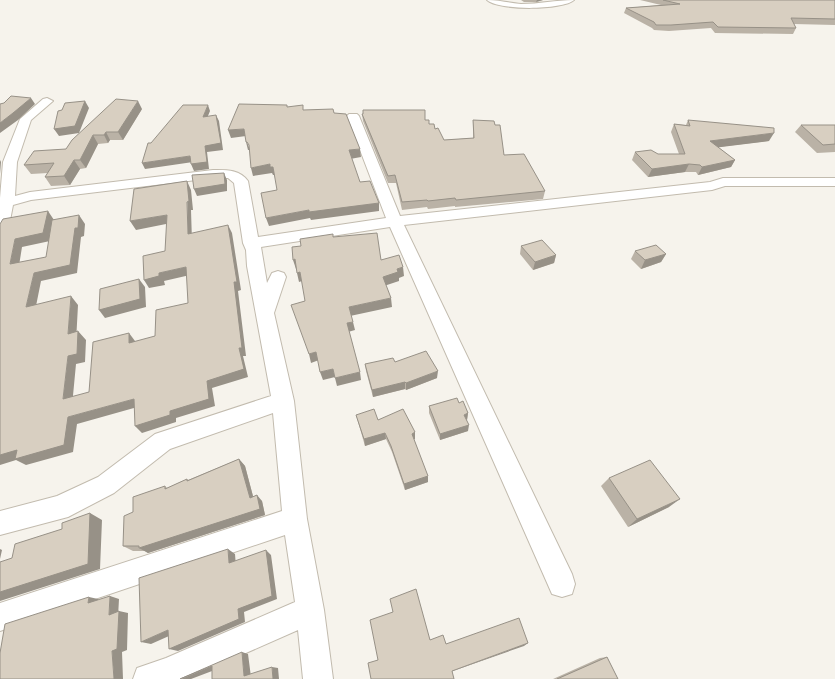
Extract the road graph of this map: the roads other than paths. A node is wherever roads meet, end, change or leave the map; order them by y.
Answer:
1 (491, 0) edge
2 (570, 0) edge
3 (47, 101) dead end
4 (353, 116) dead end
5 (835, 182) edge
6 (3, 204) edge
7 (395, 222) junction
8 (0, 230) edge
9 (251, 243) junction
10 (278, 277) dead end
11 (265, 313) junction
12 (283, 401) junction
13 (295, 519) junction
14 (0, 523) edge
15 (562, 584) dead end
16 (310, 610) junction
17 (0, 617) edge
18 (148, 679) edge
19 (318, 679) edge

1 - 2 street
3 - 6 street
4 - 7 street
5 - 7 street
6 - 8 street
6 - 9 street
7 - 9 street
7 - 15 street
9 - 11 street
10 - 11 street
11 - 12 street
12 - 13 street
12 - 14 street
13 - 16 street
13 - 17 street
16 - 18 street
16 - 19 street

